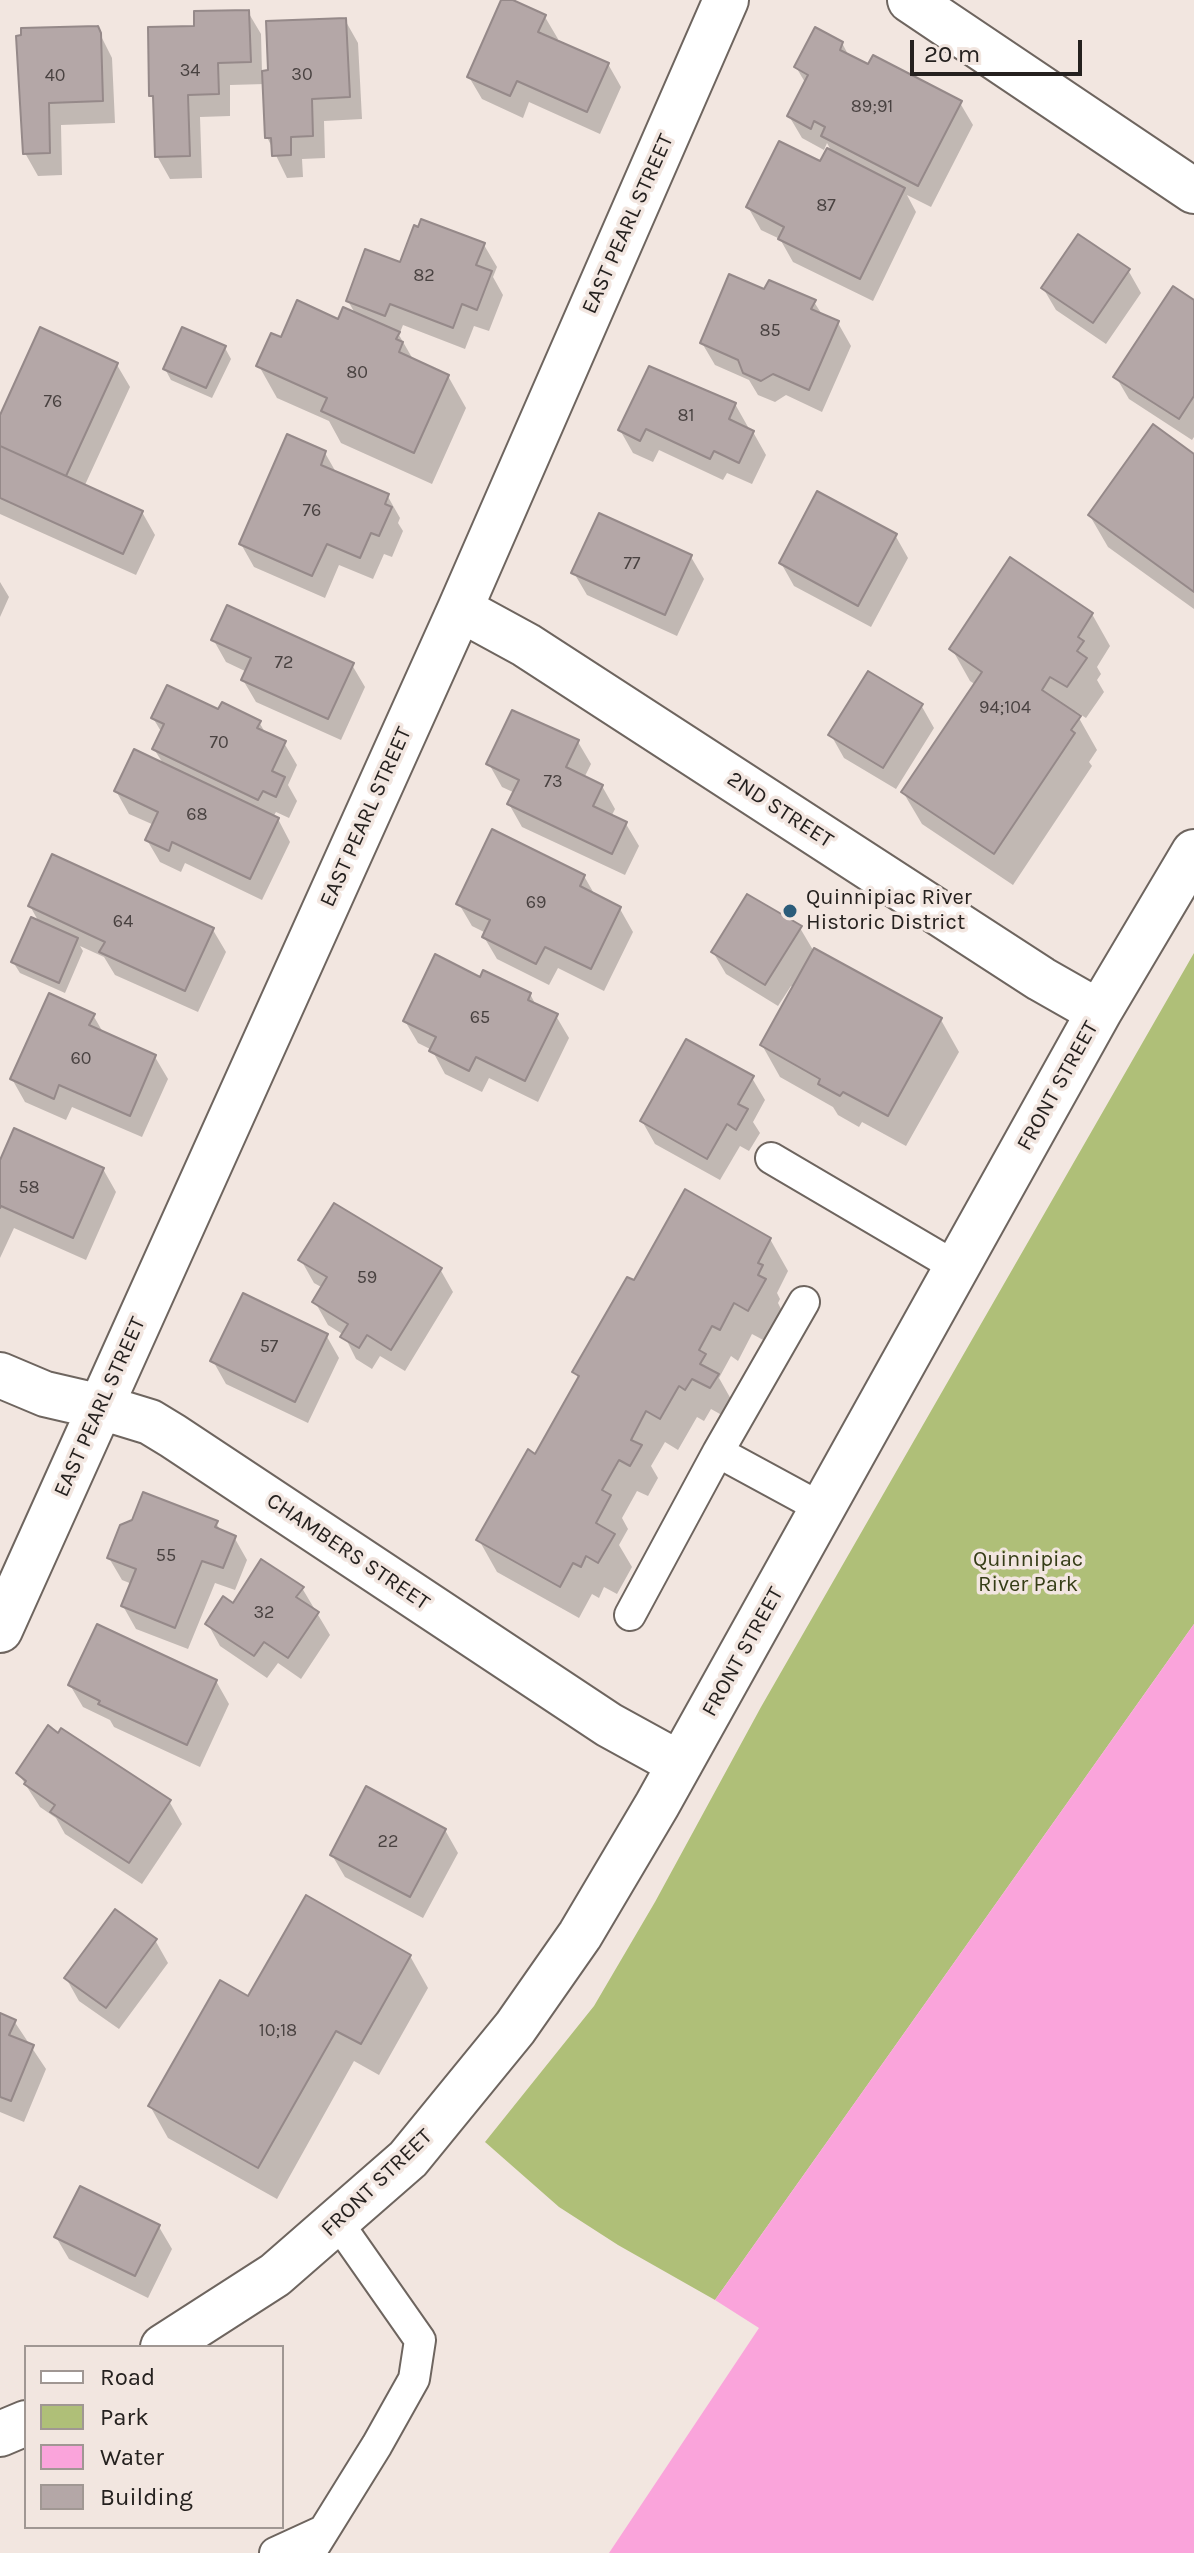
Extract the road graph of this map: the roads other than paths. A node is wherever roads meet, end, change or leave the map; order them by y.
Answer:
1 (726, 0) edge
2 (910, 0) edge
3 (1194, 191) edge
4 (460, 609) junction
5 (1194, 852) edge
6 (1099, 1012) junction
7 (771, 1158) dead end
8 (958, 1268) junction
9 (804, 1302) dead end
10 (0, 1375) edge
11 (101, 1407) junction
12 (718, 1452) junction
13 (823, 1509) junction
14 (630, 1615) dead end
15 (0, 1630) edge
16 (680, 1764) junction
17 (338, 2223) junction
18 (166, 2345) edge
19 (24, 2424) edge
20 (0, 2434) edge
21 (316, 2542) edge
22 (275, 2553) edge

1 - 4 street, EAST PEARL STREET
2 - 3 street
4 - 6 street, 2ND STREET
4 - 11 street, EAST PEARL STREET
5 - 6 street, FRONT STREET
6 - 8 street, FRONT STREET
7 - 8 lane
8 - 13 street, FRONT STREET
9 - 12 lane
10 - 11 street, CHAMBERS STREET
11 - 15 street, EAST PEARL STREET
11 - 16 street, CHAMBERS STREET
12 - 13 lane
12 - 14 lane
13 - 16 street, FRONT STREET
16 - 17 street, FRONT STREET
17 - 18 street, FRONT STREET
17 - 21 lane
19 - 20 street
21 - 22 lane

